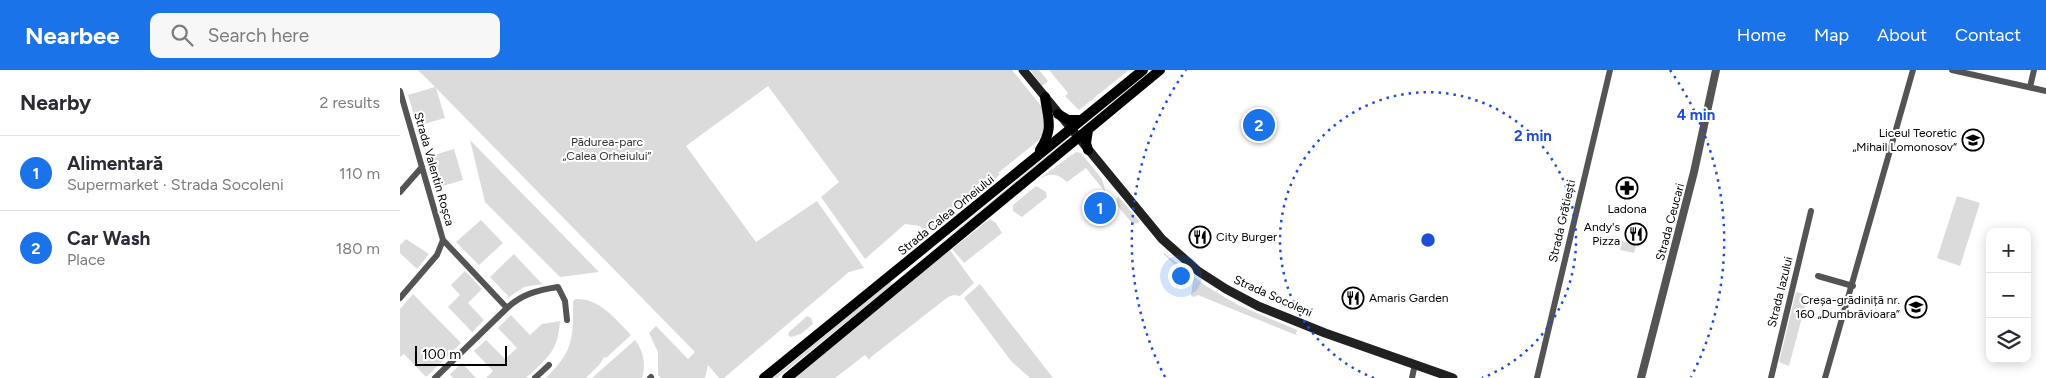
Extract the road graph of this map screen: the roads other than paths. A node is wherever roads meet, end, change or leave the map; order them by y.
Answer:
1 (1023, 70) edge
2 (1143, 70) edge
3 (1160, 70) edge
4 (1610, 70) edge
5 (1716, 70) edge
6 (1913, 70) edge
7 (1952, 70) edge
8 (2034, 70) edge
9 (1971, 72) edge
10 (2030, 87) junction
11 (400, 91) edge
12 (2046, 91) edge
13 (1045, 97) junction
14 (1058, 114) junction
15 (1081, 120) junction
16 (1071, 129) junction
17 (1088, 130) junction
18 (1078, 138) junction
19 (1088, 150) junction
20 (1034, 159) junction
21 (422, 167) junction
22 (400, 192) edge
23 (1811, 211) dead end
24 (443, 240) junction
25 (896, 272) junction
26 (1818, 276) dead end
27 (904, 282) junction
28 (1853, 286) junction
29 (400, 298) edge
30 (507, 308) junction
31 (567, 320) dead end
32 (1416, 364) junction
33 (549, 365) dead end
34 (435, 378) edge
35 (535, 378) edge
36 (764, 378) edge
37 (787, 378) edge
38 (1412, 378) edge
39 (1453, 378) edge
40 (1536, 378) edge
41 (1641, 378) edge
42 (1770, 378) edge
43 (1825, 378) edge

1 - 13 main road, Strada Socoleni
2 - 15 highway, Strada Calea Orheiului
3 - 17 highway, Strada Calea Orheiului
4 - 40 street, Strada Grătiești
5 - 41 street, Strada Ceucari
6 - 28 street
7 - 9 street
8 - 10 street
9 - 10 street
10 - 12 street
11 - 21 street, Strada Valentin Roșca
13 - 14 main road, Strada Socoleni
13 - 20 highway
14 - 15 highway
14 - 16 main road, Strada Socoleni
15 - 16 highway, Strada Calea Orheiului
16 - 18 main road, Strada Socoleni
16 - 20 highway, Strada Calea Orheiului
17 - 18 highway, Strada Calea Orheiului
17 - 19 highway
18 - 19 main road, Strada Socoleni
18 - 27 highway, Strada Calea Orheiului
19 - 32 main road, Strada Socoleni
20 - 25 highway, Strada Calea Orheiului
21 - 22 street
21 - 24 street, Strada Valentin Roșca
23 - 42 street, Strada Iazului
24 - 29 street, Strada Valentin Roșca
24 - 30 street
25 - 27 highway
25 - 36 highway, Strada Calea Orheiului
26 - 28 street
27 - 37 highway, Strada Calea Orheiului
28 - 43 street
30 - 31 street
30 - 34 street
32 - 38 street
32 - 39 main road, Strada Socoleni
33 - 35 street

